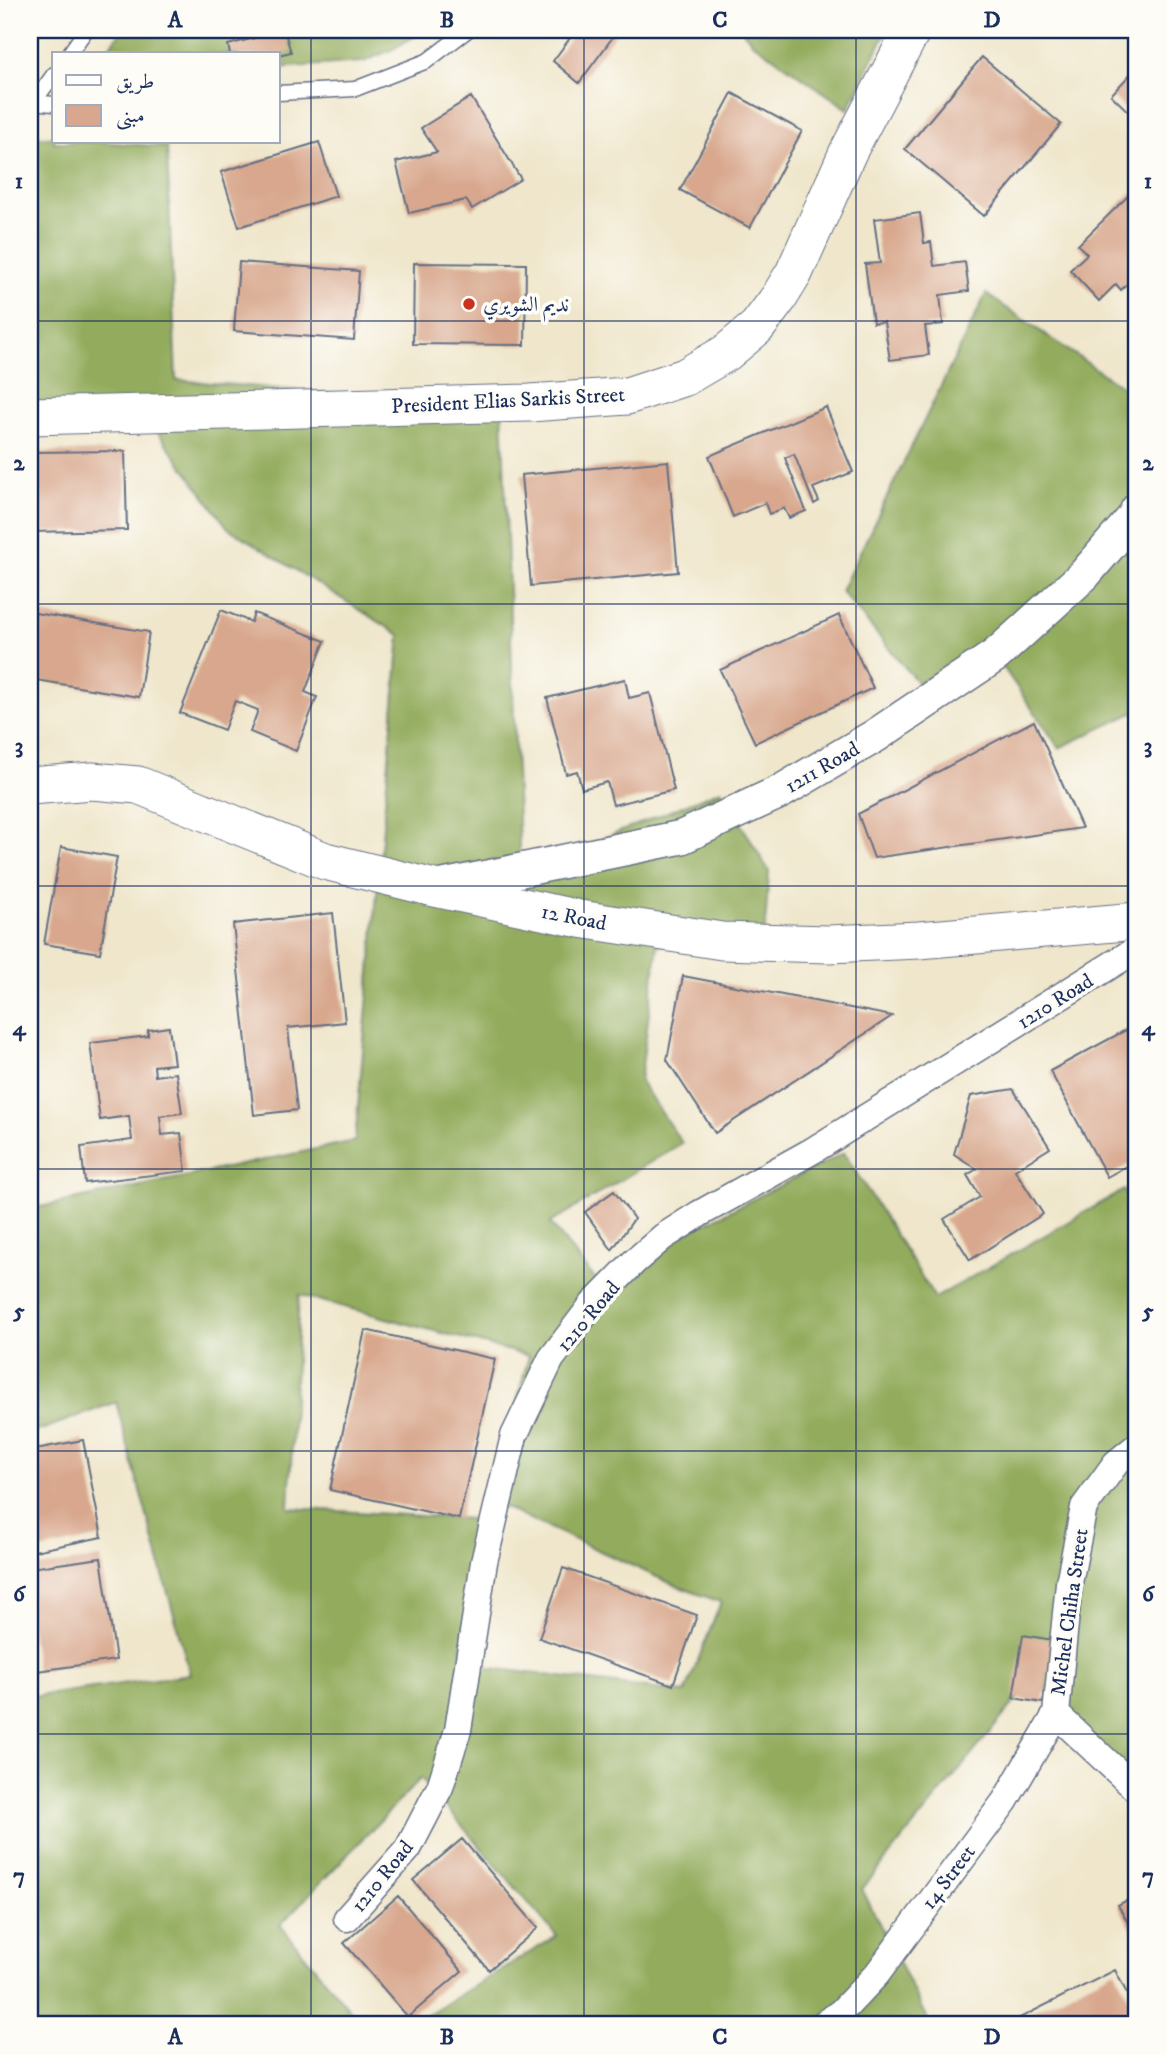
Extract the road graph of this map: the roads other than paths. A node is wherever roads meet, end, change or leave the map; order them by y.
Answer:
1 (86, 30) edge
2 (468, 30) edge
3 (912, 30) edge
4 (70, 52) edge
5 (52, 77) edge
6 (280, 93) edge
7 (32, 102) edge
8 (52, 104) edge
9 (30, 416) edge
10 (1137, 510) edge
11 (30, 786) edge
12 (434, 888) junction
13 (1137, 921) edge
14 (1137, 949) edge
15 (1137, 1446) edge
16 (1056, 1714) junction
17 (1137, 1790) edge
18 (347, 1918) dead end
19 (822, 2025) edge

1 - 4 lane
2 - 6 lane
3 - 9 main road, President Elias Sarkis Street
5 - 7 lane
7 - 8 lane
10 - 12 street, 1211 Road
11 - 12 main road, 12 Road
12 - 13 main road, 12 Road
14 - 18 street, 1210 Road
15 - 16 street, Michel Chiha Street
16 - 17 street
16 - 19 street, 14 Street

